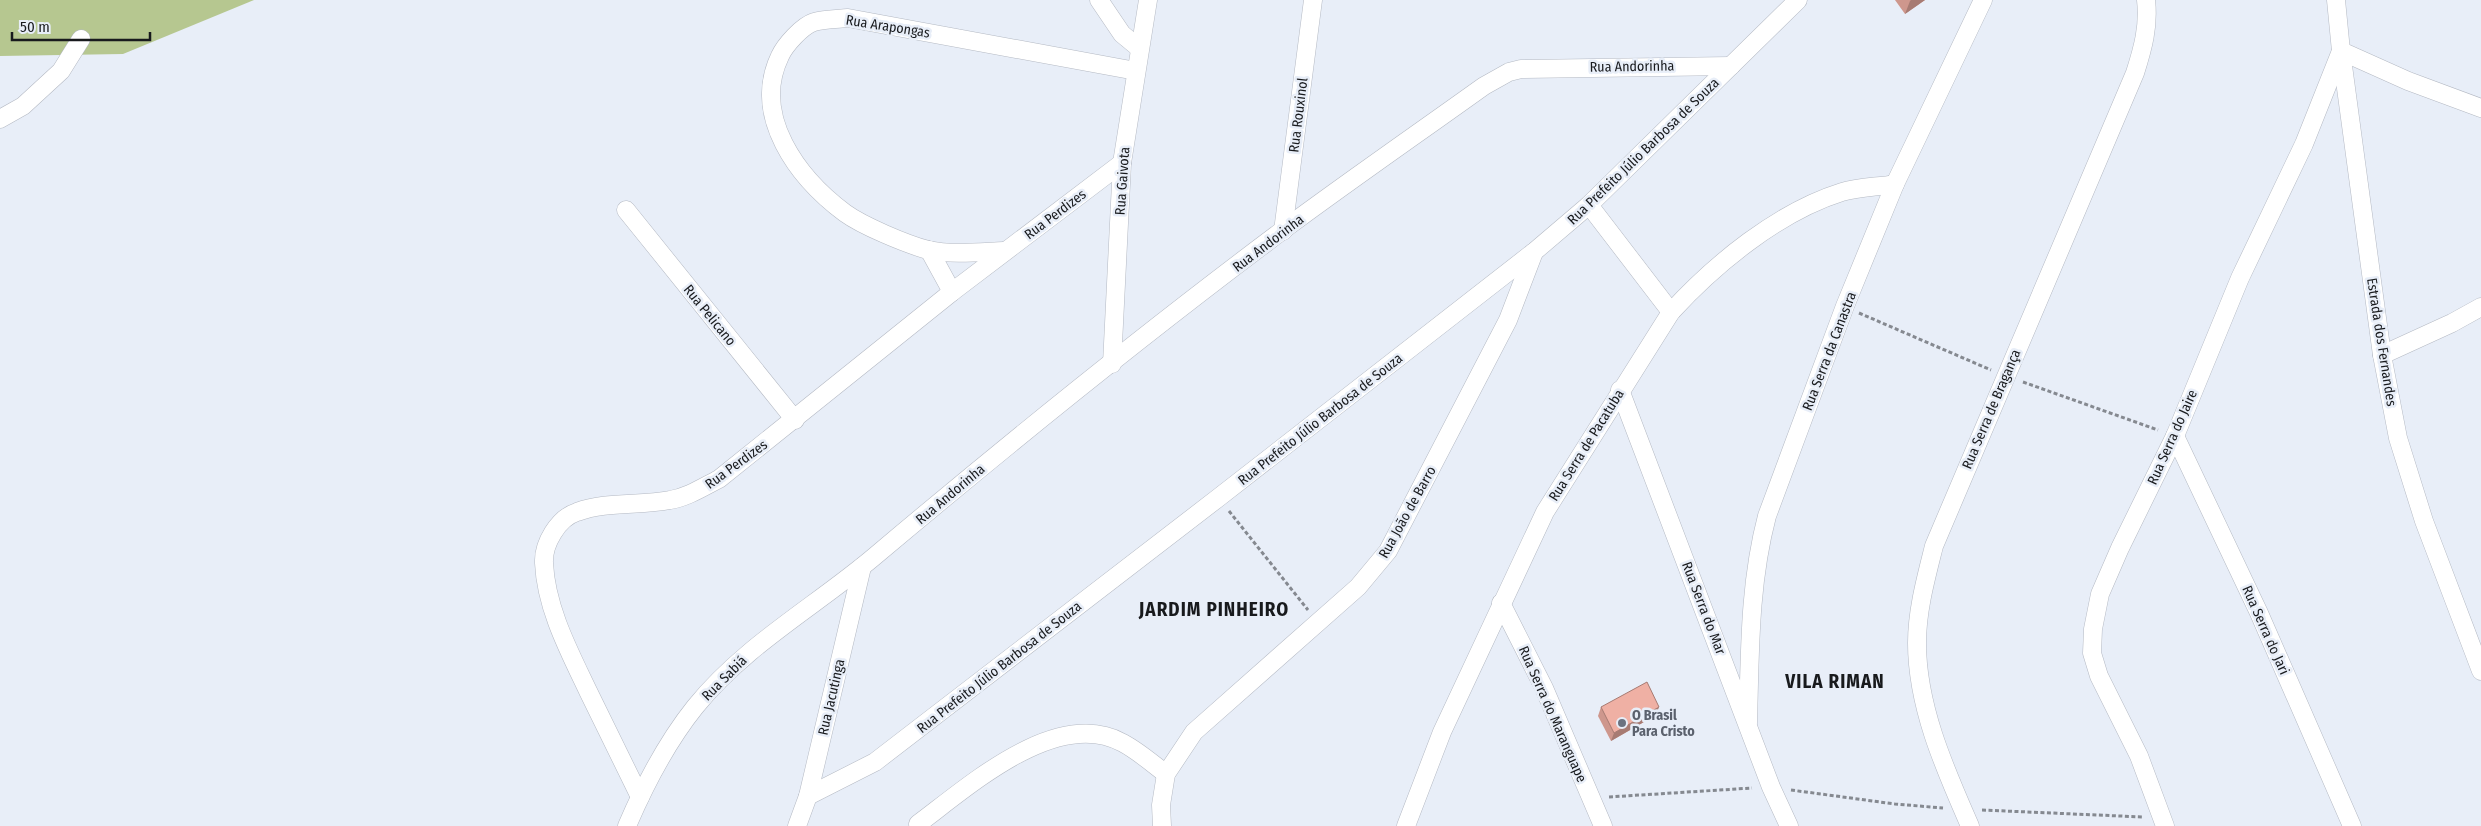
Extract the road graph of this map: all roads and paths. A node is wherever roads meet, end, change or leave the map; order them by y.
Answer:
1 (1099, 0) edge
2 (1148, 0) edge
3 (1313, 0) edge
4 (1798, 0) edge
5 (1983, 0) edge
6 (2146, 0) edge
7 (2336, 0) edge
8 (81, 39) dead end
9 (1139, 48) junction
10 (2340, 51) junction
11 (1731, 66) junction
12 (1136, 71) junction
13 (2481, 108) edge
14 (0, 119) edge
15 (1122, 163) junction
16 (1895, 184) junction
17 (1590, 205) junction
18 (626, 210) dead end
19 (1283, 230) junction
20 (929, 250) junction
21 (1004, 251) junction
22 (1535, 251) junction
23 (952, 292) junction
24 (1845, 306) junction
25 (2481, 307) edge
26 (1670, 312) junction
27 (2382, 355) junction
28 (1112, 364) junction
29 (2005, 376) junction
30 (1620, 390) junction
31 (795, 420) junction
32 (2175, 436) junction
33 (1218, 498) junction
34 (862, 567) junction
35 (1501, 603) junction
36 (1318, 622) junction
37 (2481, 671) edge
38 (1748, 723) junction
39 (1166, 774) junction
40 (1771, 787) junction
41 (808, 796) junction
42 (640, 797) junction
43 (1591, 798) junction
44 (1963, 809) junction
45 (2163, 822) edge
46 (918, 824) dead end
47 (627, 826) edge
48 (797, 826) edge
49 (1162, 826) edge
50 (1406, 826) edge
51 (1602, 826) edge
52 (1789, 826) edge
53 (1970, 826) edge
54 (2352, 826) edge

1 - 9 street
2 - 9 street, Rua Gaivota
3 - 19 street, Rua Rouxinol
4 - 11 street, Rua Prefeito Júlio Barbosa de Souza
5 - 16 street, Rua Serra da Canastra
6 - 29 street, Rua Serra de Bragança
7 - 10 street, Estrada dos Fernandes
8 - 14 street
9 - 12 street, Rua Gaivota
10 - 13 street
10 - 27 street, Estrada dos Fernandes
10 - 32 street, Rua Serra do Jaire
11 - 17 street, Rua Prefeito Júlio Barbosa de Souza
11 - 19 street, Rua Andorinha
12 - 15 street, Rua Gaivota
12 - 20 street, Rua Arapongas
15 - 21 street, Rua Perdizes
15 - 28 street, Rua Gaivota
16 - 24 street, Rua Serra da Canastra
16 - 26 street, Rua Serra de Pacatuba
17 - 22 street, Rua Prefeito Júlio Barbosa de Souza
17 - 26 street
18 - 31 street, Rua Pelicano
19 - 28 street, Rua Andorinha
20 - 21 street, Rua Arapongas
20 - 23 street
21 - 23 street, Rua Perdizes
22 - 33 street, Rua Prefeito Júlio Barbosa de Souza
22 - 36 street, Rua João de Barro
23 - 31 street, Rua Perdizes
24 - 29 path
24 - 38 street, Rua Serra da Canastra
25 - 27 street
26 - 30 street, Rua Serra de Pacatuba
27 - 37 street, Estrada dos Fernandes
28 - 34 street, Rua Andorinha
29 - 32 path
29 - 44 street, Rua Serra de Bragança
30 - 35 street, Rua Serra de Pacatuba
30 - 38 street, Rua Serra do Mar
31 - 42 street, Rua Perdizes
32 - 45 street, Rua Serra do Jaire
32 - 54 street, Rua Serra do Jari
33 - 36 path
33 - 41 street, Rua Prefeito Júlio Barbosa de Souza
34 - 41 street, Rua Jacutinga
34 - 42 street, Rua Sabiá
35 - 43 street, Rua Serra do Maranguape
35 - 50 street, Rua Serra de Pacatuba
36 - 39 street, Rua João de Barro
38 - 40 street, Rua Serra do Mar
39 - 46 street
39 - 49 street, Rua João de Barro
40 - 43 path
40 - 44 path
40 - 52 street, Rua Serra do Mar
41 - 48 street, Rua Jacutinga
42 - 47 street, Rua Sabiá
43 - 51 street, Rua Serra do Maranguape
44 - 45 path
44 - 53 street, Rua Serra de Bragança

